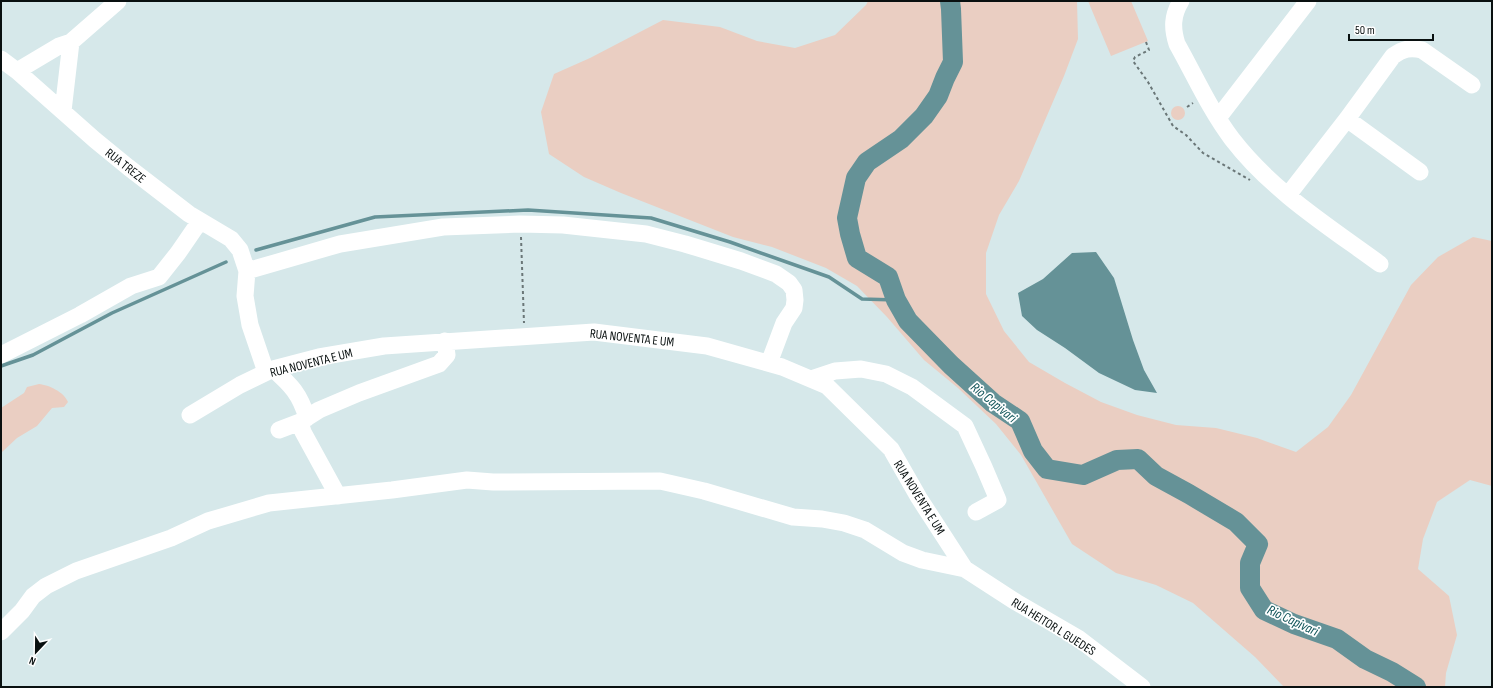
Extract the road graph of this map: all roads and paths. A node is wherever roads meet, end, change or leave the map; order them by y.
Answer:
1 (118, 1) edge
2 (1181, 1) edge
3 (1308, 1) edge
4 (71, 42) junction
5 (1146, 42) dead end
6 (1, 59) edge
7 (17, 71) junction
8 (1472, 85) dead end
9 (1196, 102) dead end
10 (1187, 107) dead end
11 (63, 111) junction
12 (1218, 118) junction
13 (1347, 119) junction
14 (1420, 172) dead end
15 (1255, 181) dead end
16 (1288, 195) junction
17 (200, 221) junction
18 (520, 224) junction
19 (1380, 264) dead end
20 (247, 270) junction
21 (525, 336) junction
22 (446, 341) junction
23 (1, 355) edge
24 (769, 363) junction
25 (270, 371) junction
26 (811, 379) junction
27 (190, 414) dead end
28 (303, 420) junction
29 (279, 430) dead end
30 (338, 496) junction
31 (976, 512) dead end
32 (965, 569) junction
33 (1, 632) edge
34 (1142, 687) edge

1 - 4 street
2 - 12 street
3 - 12 street
4 - 7 street
4 - 11 street
5 - 15 path
6 - 7 street, RUA TREZE
7 - 11 street, RUA TREZE
8 - 13 street
9 - 10 path
11 - 17 street, RUA TREZE
12 - 16 street
13 - 14 street
13 - 16 street
16 - 19 street
17 - 20 street, RUA TREZE
17 - 23 street
18 - 20 street
18 - 21 path
18 - 24 street
20 - 25 street
21 - 22 street, RUA NOVENTA E UM
21 - 24 street, RUA NOVENTA E UM
22 - 25 street, RUA NOVENTA E UM
22 - 28 street
24 - 26 street, RUA NOVENTA E UM
25 - 27 street, RUA NOVENTA E UM
25 - 28 street
26 - 31 street
26 - 32 street, RUA NOVENTA E UM
28 - 29 street
28 - 30 street
30 - 32 street
30 - 33 street
32 - 34 street, RUA HEITOR L GUEDES

